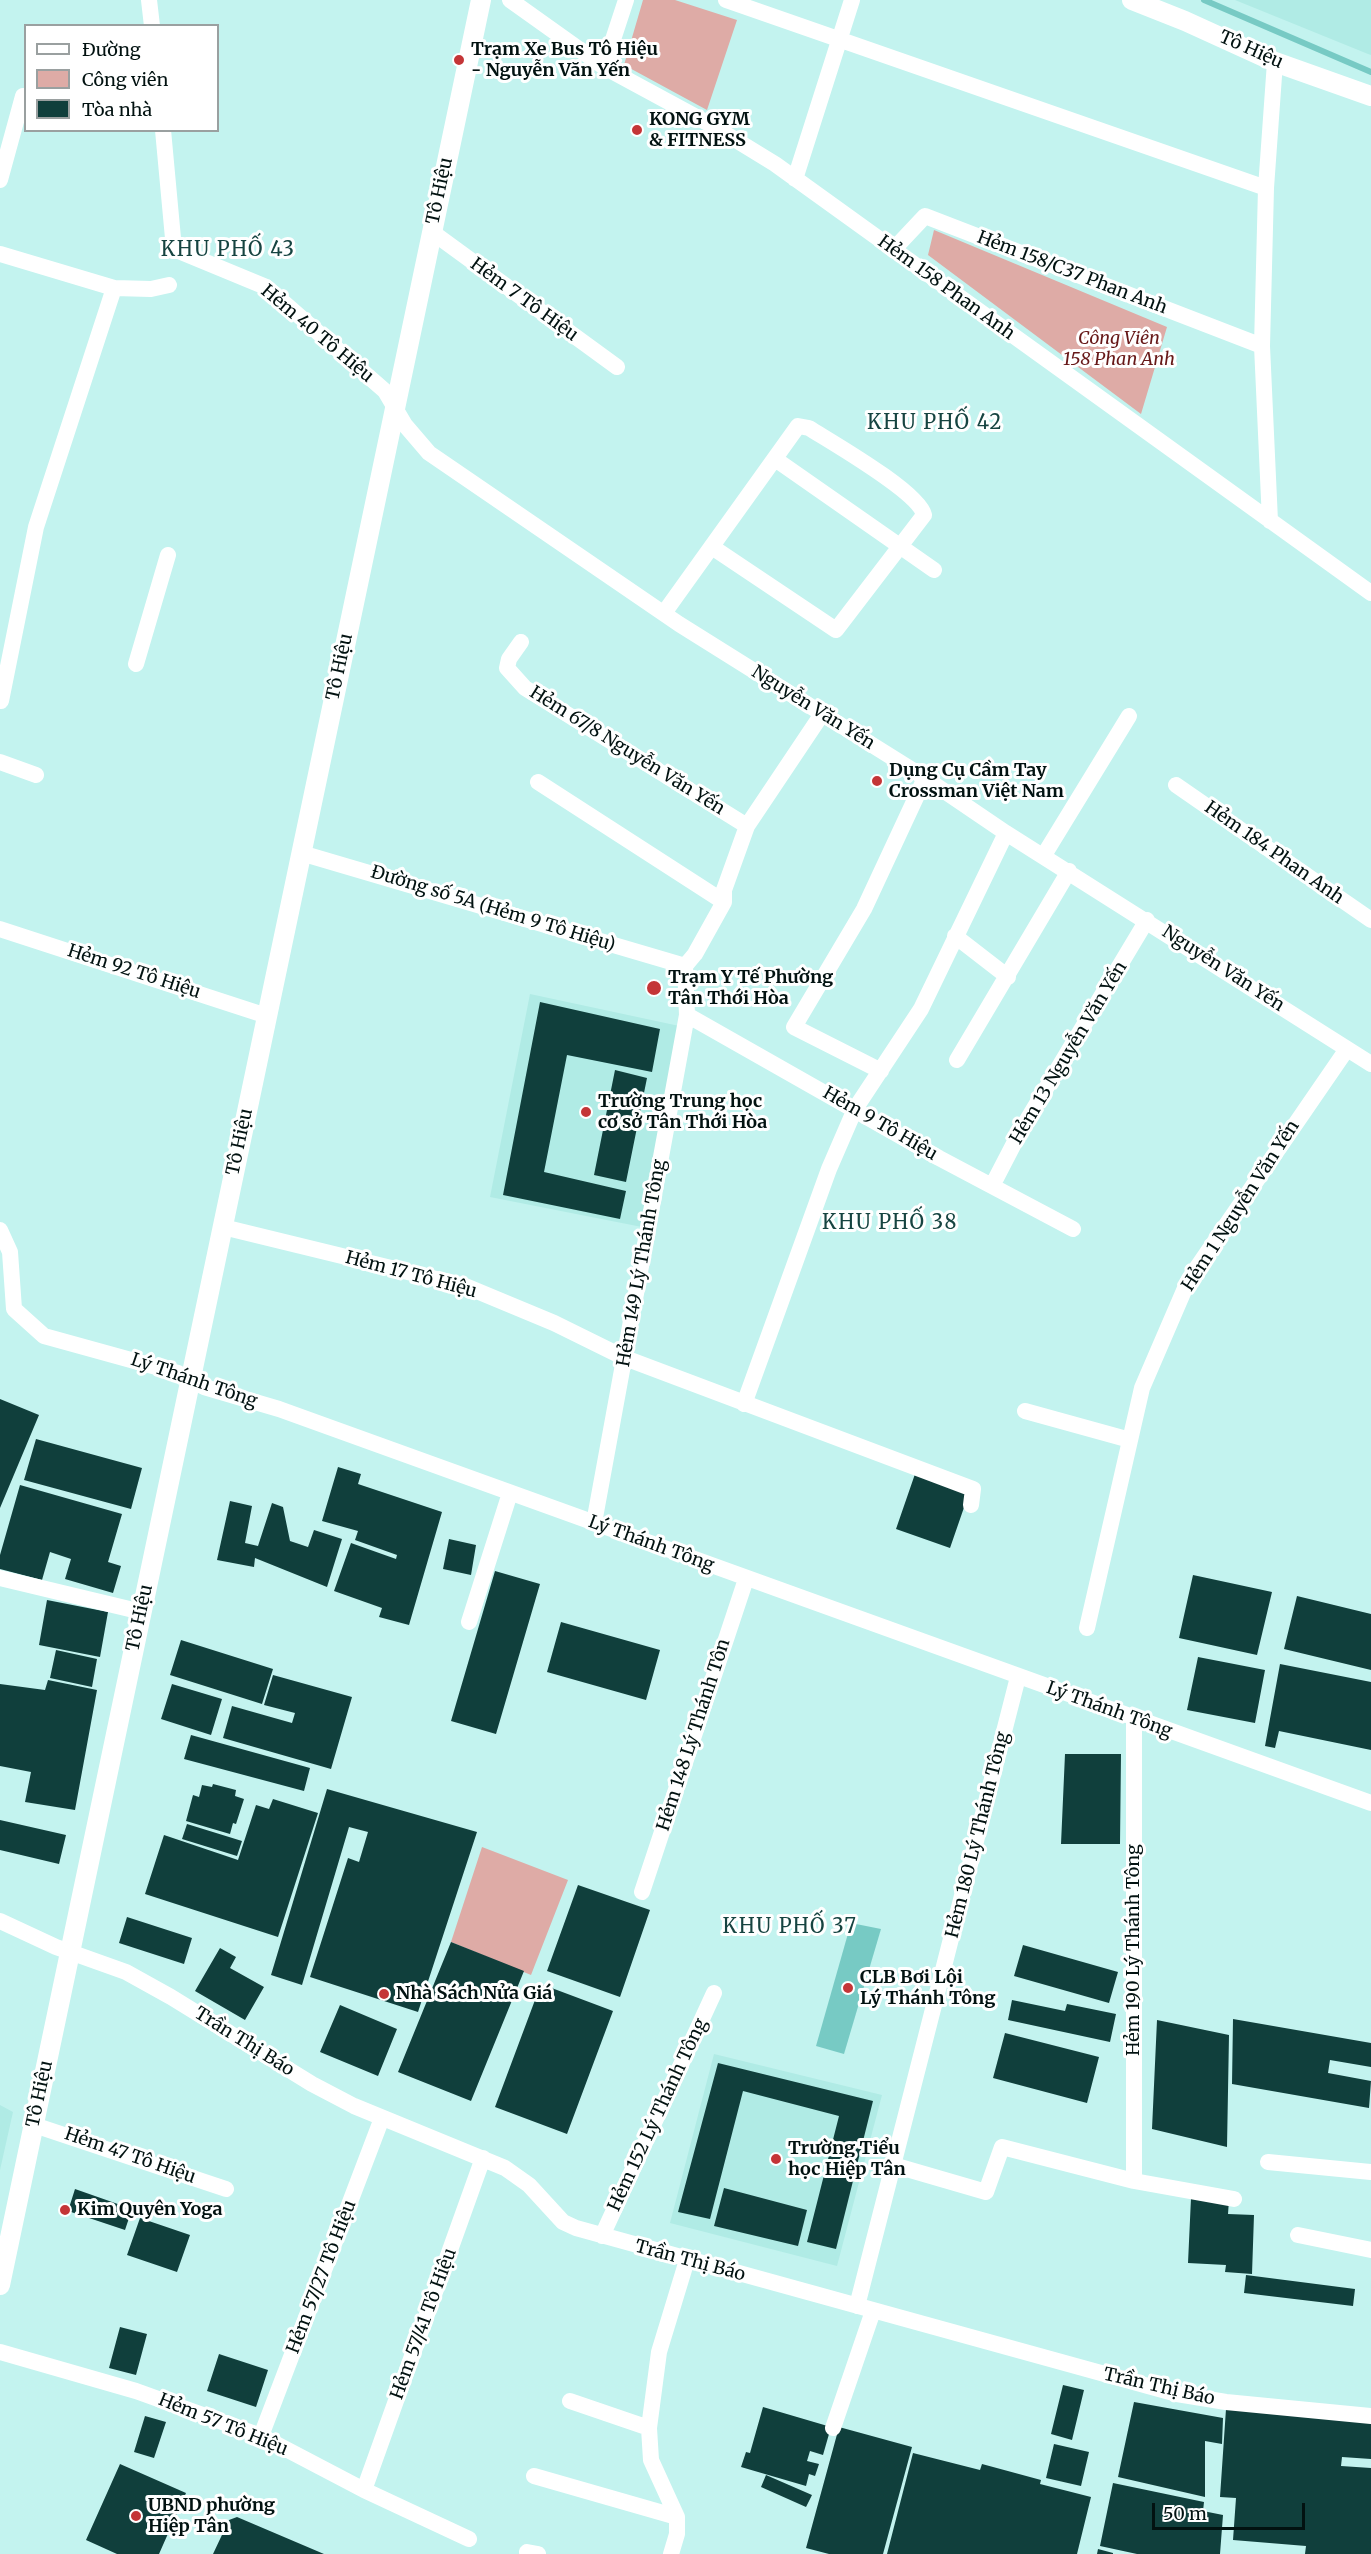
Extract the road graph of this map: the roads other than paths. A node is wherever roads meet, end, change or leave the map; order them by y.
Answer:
1 (149, 0) edge
2 (481, 0) edge
3 (510, 0) edge
4 (626, 0) edge
5 (726, 0) edge
6 (852, 0) edge
7 (1132, 0) edge
8 (152, 24) edge
9 (839, 40) junction
10 (1275, 62) junction
11 (604, 67) junction
12 (23, 96) dead end
13 (1371, 96) edge
14 (163, 132) edge
15 (795, 179) junction
16 (0, 180) edge
17 (1266, 188) junction
18 (432, 232) junction
19 (893, 250) junction
20 (0, 254) edge
21 (169, 285) dead end
22 (114, 288) junction
23 (1262, 346) junction
24 (617, 367) dead end
25 (395, 408) junction
26 (775, 459) junction
27 (1270, 521) junction
28 (900, 546) junction
29 (712, 547) junction
30 (168, 555) dead end
31 (934, 570) dead end
32 (1371, 593) edge
33 (664, 613) junction
34 (521, 642) dead end
35 (136, 664) dead end
36 (1, 701) edge
37 (822, 714) junction
38 (1129, 716) dead end
39 (0, 762) edge
40 (36, 775) dead end
41 (925, 778) junction
42 (538, 782) dead end
43 (1176, 785) dead end
44 (747, 826) junction
45 (1006, 832) junction
46 (301, 853) junction
47 (1044, 855) junction
48 (1070, 872) junction
49 (724, 902) junction
50 (1148, 920) junction
51 (1371, 920) edge
52 (0, 929) edge
53 (955, 936) junction
54 (685, 966) junction
55 (1008, 977) junction
56 (687, 1015) junction
57 (267, 1016) junction
58 (1347, 1049) junction
59 (957, 1060) dead end
60 (1371, 1064) edge
61 (881, 1071) junction
62 (855, 1110) junction
63 (992, 1186) junction
64 (223, 1227) junction
65 (1073, 1229) dead end
66 (0, 1230) edge
67 (625, 1358) junction
68 (190, 1380) junction
69 (744, 1404) junction
70 (1025, 1411) dead end
71 (1130, 1440) junction
72 (510, 1493) junction
73 (971, 1505) dead end
74 (594, 1523) junction
75 (0, 1578) edge
76 (746, 1579) junction
77 (142, 1612) junction
78 (469, 1622) dead end
79 (1087, 1628) dead end
80 (1018, 1677) junction
81 (1134, 1719) junction
82 (1371, 1803) edge
83 (642, 1892) dead end
84 (0, 1921) edge
85 (70, 1952) junction
86 (714, 1993) dead end
87 (382, 2118) junction
88 (34, 2125) junction
89 (483, 2158) junction
90 (1268, 2162) dead end
91 (893, 2165) junction
92 (1371, 2172) edge
93 (1134, 2181) junction
94 (226, 2188) dead end
95 (1234, 2199) dead end
96 (1298, 2235) dead end
97 (602, 2236) junction
98 (1371, 2250) edge
99 (687, 2260) junction
100 (0, 2285) edge
101 (865, 2309) junction
102 (0, 2352) edge
103 (570, 2401) dead end
104 (1371, 2416) edge
105 (649, 2428) junction
106 (832, 2428) dead end
107 (261, 2436) junction
108 (534, 2476) dead end
109 (364, 2490) junction
110 (677, 2517) junction
111 (469, 2539) dead end
112 (671, 2554) edge

1 - 8 street
2 - 18 street, Tô Hiệu
3 - 11 street, Hẻm 158 Phan Anh
4 - 11 street
5 - 9 street
6 - 9 street
7 - 10 street, Tô Hiệu
9 - 15 street
9 - 17 street
10 - 13 street, Tô Hiệu
10 - 17 street
11 - 15 street, Hẻm 158 Phan Anh
12 - 16 street
14 - 25 street, Hẻm 40 Tô Hiệu
15 - 19 street, Hẻm 158 Phan Anh
17 - 23 street
18 - 24 street, Hẻm 7 Tô Hiệu
18 - 25 street, Tô Hiệu
19 - 23 street, Hẻm 158/C37 Phan Anh
19 - 27 street, Hẻm 158 Phan Anh
20 - 22 street
21 - 22 street
22 - 36 street
23 - 27 street
25 - 33 street, Nguyễn Văn Yến
25 - 46 street, Tô Hiệu
26 - 28 street
26 - 28 street
26 - 29 street
27 - 32 street, Hẻm 158 Phan Anh
28 - 29 street
28 - 31 street
29 - 33 street
30 - 35 street
33 - 37 street, Nguyễn Văn Yến
34 - 44 street, Hẻm 67/8 Nguyễn Văn Yến
37 - 41 street, Nguyễn Văn Yến
37 - 44 street
38 - 47 street
39 - 40 street
41 - 45 street, Nguyễn Văn Yến
41 - 61 street
42 - 49 street
43 - 51 street, Hẻm 184 Phan Anh
44 - 49 street
45 - 47 street, Nguyễn Văn Yến
45 - 53 street
46 - 54 street, Đường số 5A (Hẻm 9 Tô Hiệu)
46 - 57 street, Tô Hiệu
47 - 48 street, Nguyễn Văn Yến
48 - 50 street, Nguyễn Văn Yến
48 - 55 street
49 - 54 street
50 - 58 street, Nguyễn Văn Yến
50 - 63 street, Hẻm 13 Nguyễn Văn Yến
52 - 57 street, Hẻm 92 Tô Hiệu
53 - 55 street
53 - 61 street
54 - 56 street, Hẻm 149 Lý Thánh Tông
55 - 59 street
56 - 62 street, Hẻm 9 Tô Hiệu
56 - 67 street, Hẻm 149 Lý Thánh Tông
57 - 64 street, Tô Hiệu
58 - 60 street, Nguyễn Văn Yến
58 - 71 street, Hẻm 1 Nguyễn Văn Yến
61 - 62 street
62 - 63 street, Hẻm 9 Tô Hiệu
62 - 69 street
63 - 65 street, Hẻm 9 Tô Hiệu
64 - 67 street, Hẻm 17 Tô Hiệu
64 - 68 street, Tô Hiệu
66 - 68 street, Lý Thánh Tông
67 - 69 street, Hẻm 17 Tô Hiệu
67 - 74 street, Hẻm 149 Lý Thánh Tông
68 - 72 street, Lý Thánh Tông
68 - 77 street, Tô Hiệu
69 - 73 street, Hẻm 17 Tô Hiệu
70 - 71 street
71 - 79 street, Hẻm 1 Nguyễn Văn Yến
72 - 74 street, Lý Thánh Tông
72 - 78 street
74 - 76 street, Lý Thánh Tông
75 - 77 street
76 - 80 street, Lý Thánh Tông
76 - 83 street, Hẻm 148 Lý Thánh Tôn
77 - 85 street, Tô Hiệu
80 - 81 street, Lý Thánh Tông
80 - 91 street, Hẻm 180 Lý Thánh Tông
81 - 82 street, Lý Thánh Tông
81 - 93 street, Hẻm 190 Lý Thánh Tông
84 - 85 street, Trần Thị Báo
85 - 87 street, Trần Thị Báo
85 - 88 street, Tô Hiệu
86 - 97 street, Hẻm 152 Lý Thánh Tông
87 - 89 street, Trần Thị Báo
87 - 107 street, Hẻm 57/27 Tô Hiệu
88 - 94 street, Hẻm 47 Tô Hiệu
88 - 100 street, Tô Hiệu
89 - 97 street, Trần Thị Báo
89 - 109 street, Hẻm 57/41 Tô Hiệu
90 - 92 street
91 - 93 street
91 - 101 street, Hẻm 180 Lý Thánh Tông
93 - 95 street
96 - 98 street
97 - 99 street, Trần Thị Báo
99 - 101 street, Trần Thị Báo
99 - 105 street
101 - 104 street, Trần Thị Báo
101 - 106 street, Hẻm 180 Lý Thánh Tông
102 - 107 street, Hẻm 57 Tô Hiệu
103 - 105 street
105 - 110 street
107 - 109 street, Hẻm 57 Tô Hiệu
108 - 110 street
109 - 111 street, Hẻm 57 Tô Hiệu
110 - 112 street

